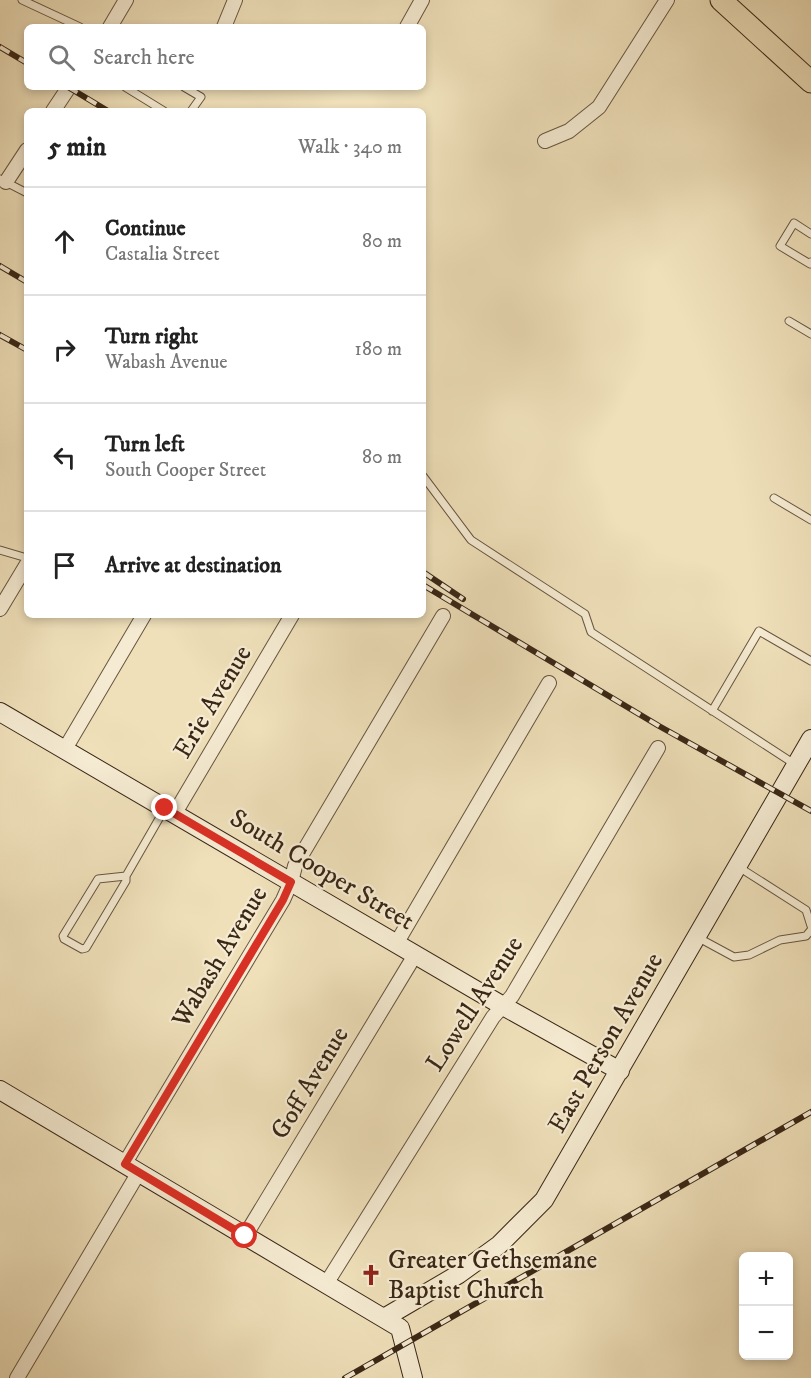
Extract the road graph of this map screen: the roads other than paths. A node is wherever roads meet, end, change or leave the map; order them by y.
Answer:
1 (22, 0) edge
2 (126, 0) edge
3 (235, 0) edge
4 (422, 0) edge
5 (667, 0) edge
6 (722, 0) edge
7 (74, 24) edge
8 (112, 24) edge
9 (225, 24) edge
10 (409, 24) edge
11 (811, 82) edge
12 (67, 90) edge
13 (130, 90) edge
14 (189, 90) edge
15 (55, 108) edge
16 (159, 108) edge
17 (193, 108) edge
18 (545, 141) dead end
19 (24, 154) edge
20 (3, 181) edge
21 (24, 192) edge
22 (811, 234) edge
23 (811, 262) edge
24 (789, 321) dead end
25 (811, 334) edge
26 (426, 480) edge
27 (774, 498) dead end
28 (811, 520) edge
29 (0, 550) edge
30 (24, 557) edge
31 (24, 569) edge
32 (0, 609) edge
33 (443, 616) dead end
34 (142, 618) edge
35 (290, 618) edge
36 (811, 661) edge
37 (549, 682) dead end
38 (712, 711) junction
39 (0, 712) edge
40 (811, 739) edge
41 (658, 747) dead end
42 (65, 749) junction
43 (796, 765) junction
44 (170, 810) junction
45 (738, 866) junction
46 (126, 876) junction
47 (291, 882) junction
48 (811, 928) edge
49 (697, 937) junction
50 (396, 944) junction
51 (415, 955) junction
52 (503, 1006) junction
53 (620, 1071) junction
54 (0, 1090) edge
55 (132, 1168) junction
56 (245, 1236) junction
57 (326, 1284) junction
58 (384, 1318) junction
59 (16, 1378) edge
60 (413, 1378) edge

1 - 7 lane
2 - 8 street
3 - 9 street
4 - 10 street
5 - 18 street
6 - 11 main road
12 - 15 street
13 - 16 lane
14 - 17 lane
19 - 20 street
20 - 21 lane
22 - 23 lane
24 - 25 lane
26 - 38 lane
27 - 28 lane
29 - 30 lane
31 - 32 street
33 - 47 street, Wabash Avenue
34 - 42 street
35 - 44 street, Erie Avenue
36 - 38 lane
37 - 50 street
38 - 43 lane
39 - 42 street, South Cooper Street
40 - 43 street, East Person Avenue
41 - 52 street, Lowell Avenue
42 - 44 street, South Cooper Street
43 - 45 street, East Person Avenue
44 - 46 lane
44 - 47 street, South Cooper Street
45 - 48 lane
45 - 49 street, East Person Avenue
46 - 46 lane
47 - 50 street, South Cooper Street
47 - 55 street, Wabash Avenue
48 - 49 lane
49 - 53 street, East Person Avenue
50 - 51 street, South Cooper Street
51 - 52 street, South Cooper Street
51 - 56 street, Goff Avenue
52 - 53 street, South Cooper Street
52 - 57 street, Lowell Avenue
53 - 58 street, East Person Avenue
54 - 55 street
55 - 56 street
55 - 59 street, Wabash Avenue
56 - 57 street
57 - 58 street
58 - 60 street

